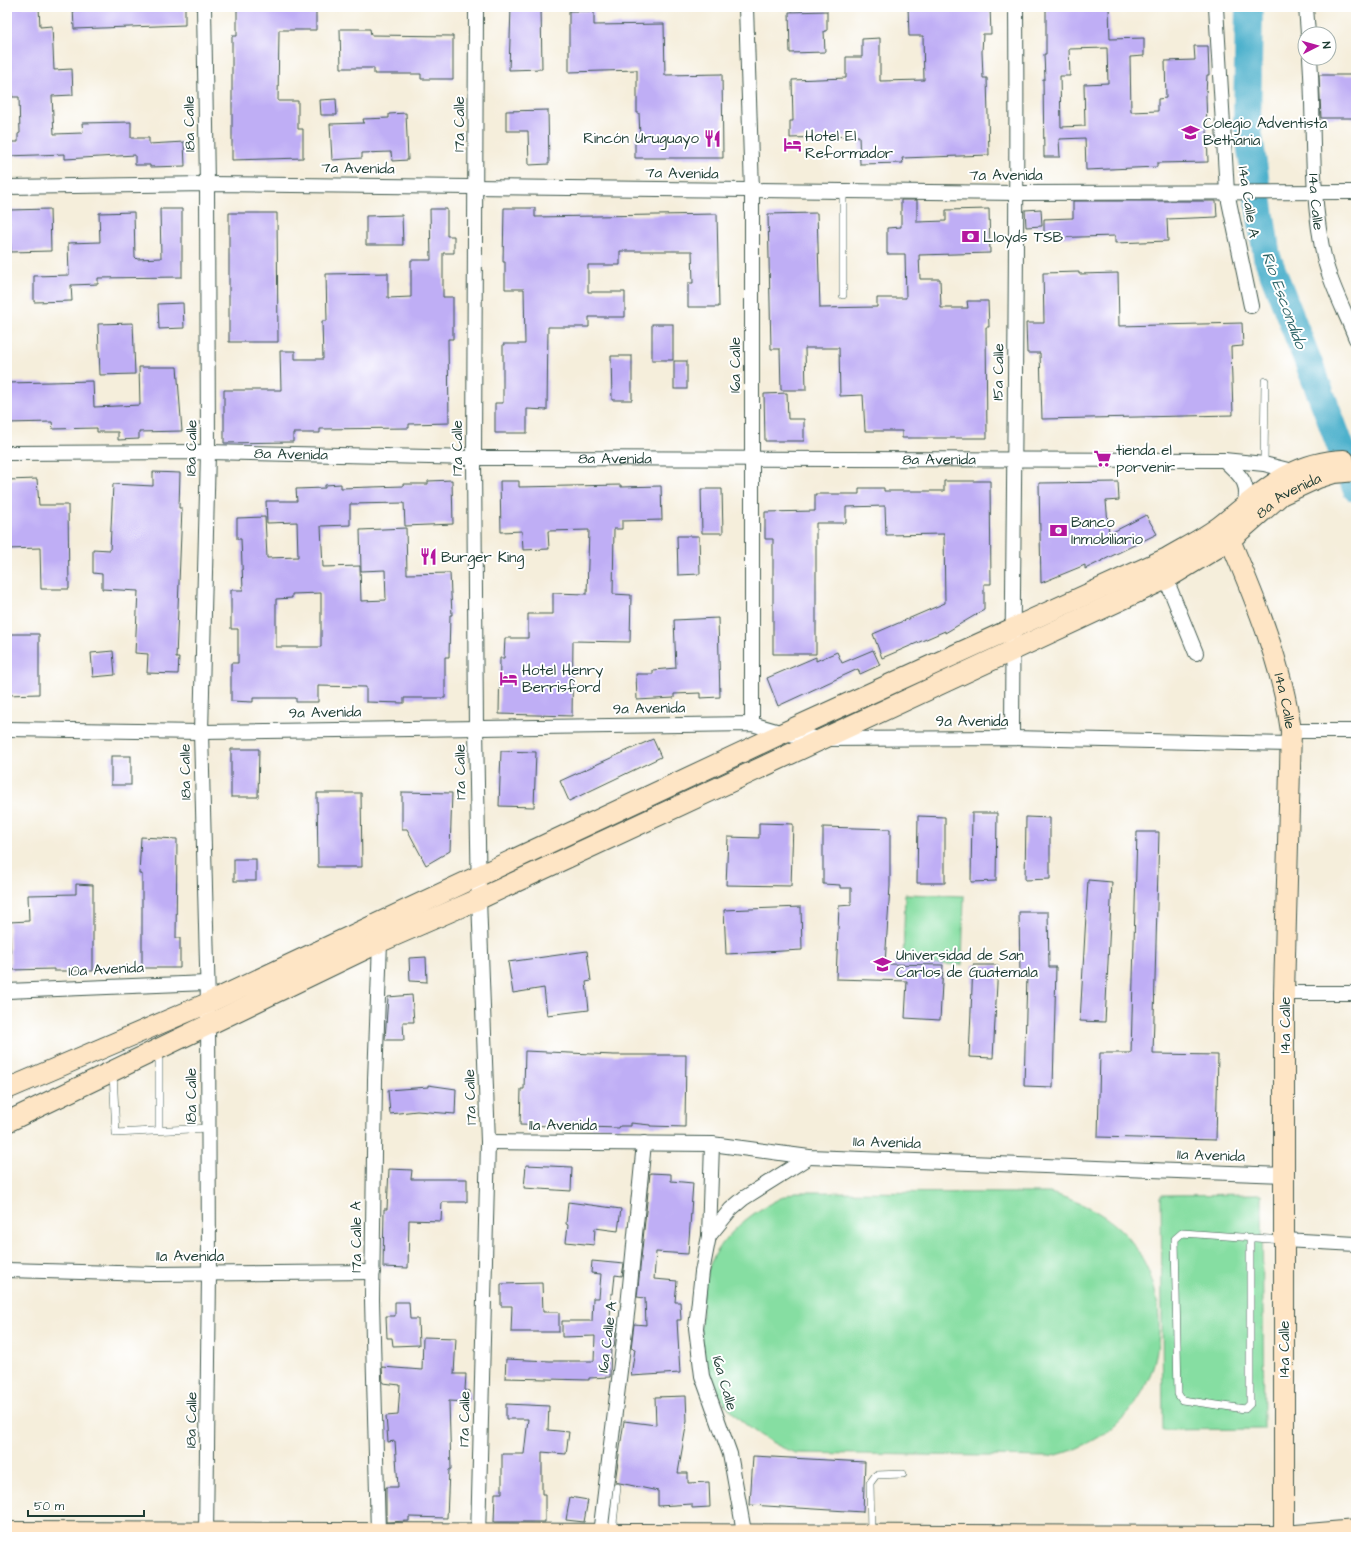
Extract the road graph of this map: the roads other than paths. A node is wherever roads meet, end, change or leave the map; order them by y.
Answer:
1 (204, 7) edge
2 (476, 7) edge
3 (746, 7) edge
4 (1016, 7) edge
5 (1216, 7) edge
6 (1306, 7) edge
7 (1307, 26) edge
8 (1310, 66) edge
9 (207, 184) junction
10 (476, 186) junction
11 (7, 187) edge
12 (843, 190) junction
13 (752, 191) junction
14 (1233, 191) junction
15 (1314, 192) junction
16 (1356, 192) edge
17 (1018, 193) junction
18 (843, 295) dead end
19 (1251, 306) dead end
20 (1356, 339) edge
21 (1265, 381) dead end
22 (208, 452) junction
23 (7, 453) edge
24 (474, 458) junction
25 (752, 459) junction
26 (1013, 459) junction
27 (1224, 460) junction
28 (1356, 460) edge
29 (1264, 464) junction
30 (1334, 467) junction
31 (1356, 471) edge
32 (1296, 472) junction
33 (1244, 505) junction
34 (1224, 533) junction
35 (1166, 579) junction
36 (1013, 628) junction
37 (1012, 650) junction
38 (1196, 653) dead end
39 (752, 724) junction
40 (476, 727) junction
41 (7, 729) edge
42 (1356, 731) edge
43 (201, 732) junction
44 (783, 733) junction
45 (1291, 737) junction
46 (1012, 738) junction
47 (820, 739) junction
48 (479, 877) junction
49 (479, 899) junction
50 (380, 942) junction
51 (207, 984) junction
52 (7, 991) edge
53 (1284, 993) junction
54 (1356, 993) edge
55 (208, 1003) junction
56 (207, 1024) junction
57 (159, 1048) junction
58 (113, 1070) junction
59 (7, 1089) edge
60 (7, 1122) edge
61 (208, 1128) junction
62 (159, 1130) junction
63 (488, 1142) junction
64 (644, 1143) junction
65 (712, 1144) junction
66 (809, 1156) junction
67 (1285, 1175) junction
68 (709, 1236) junction
69 (1250, 1238) junction
70 (1284, 1240) junction
71 (1356, 1244) edge
72 (7, 1270) edge
73 (372, 1272) junction
74 (209, 1273) junction
75 (903, 1474) dead end
76 (617, 1487) dead end
77 (1356, 1530) edge
78 (7, 1532) edge
79 (378, 1533) junction
80 (606, 1534) junction
81 (206, 1535) edge
82 (478, 1535) edge
83 (872, 1535) junction
84 (745, 1536) edge
85 (1284, 1537) edge

1 - 9 street, 18a Calle
2 - 10 street, 17a Calle
3 - 13 street, 16a Calle
4 - 17 street, 15a Calle
5 - 14 street, 14a Calle A
6 - 7 street
8 - 15 street, 14a Calle
9 - 10 street, 7a Avenida
9 - 11 street, 7a Avenida
9 - 22 street, 18a Calle
10 - 13 street, 7a Avenida
10 - 24 street, 17a Calle
12 - 13 street, 7a Avenida
12 - 17 street, 7a Avenida
12 - 18 lane
13 - 25 street, 16a Calle
14 - 15 street, 7a Avenida
14 - 17 street, 7a Avenida
14 - 19 street, 14a Calle A
15 - 16 street, 7a Avenida
15 - 20 street, 14a Calle
17 - 26 street, 15a Calle
21 - 29 lane
22 - 23 street, 8a Avenida
22 - 24 street, 8a Avenida
22 - 43 street, 18a Calle
24 - 25 street, 8a Avenida
24 - 40 street, 17a Calle
25 - 26 street, 8a Avenida
25 - 39 street, 16a Calle
26 - 27 street, 8a Avenida
26 - 36 street, 15a Calle
27 - 29 street, 8a Avenida
27 - 33 street, 8a Avenida
28 - 30 main road, 8a Avenida
29 - 32 street, 8a Avenida
30 - 31 main road, 8a Avenida
30 - 32 main road, 8a Avenida
30 - 34 main road, 8a Avenida
32 - 33 main road, 8a Avenida
33 - 34 main road, 8a Avenida
34 - 35 main road
34 - 36 main road
34 - 45 main road, 14a Calle
35 - 37 main road
35 - 38 street
36 - 37 street, 15a Calle
36 - 44 main road
37 - 46 street, 15a Calle
37 - 47 main road
39 - 40 street, 9a Avenida
39 - 44 street, 9a Avenida
40 - 43 street, 9a Avenida
40 - 48 street, 17a Calle
41 - 43 street, 9a Avenida
42 - 45 street, 9a Avenida
43 - 51 street, 18a Calle
44 - 47 street, 9a Avenida
44 - 48 main road
45 - 46 street, 9a Avenida
45 - 53 main road, 14a Calle
46 - 47 street, 9a Avenida
47 - 49 main road
48 - 49 street, 17a Calle
48 - 55 main road
49 - 50 main road
49 - 63 street, 17a Calle
50 - 56 main road
50 - 73 street, 17a Calle A
51 - 52 street, 10a Avenida
51 - 55 street, 18a Calle
53 - 54 street
53 - 67 main road, 14a Calle
55 - 56 street, 18a Calle
55 - 59 main road
56 - 57 main road
56 - 61 street, 18a Calle
57 - 58 main road
57 - 62 lane
58 - 60 main road
58 - 62 lane
61 - 62 lane
61 - 74 street, 18a Calle
63 - 64 street, 11a Avenida
63 - 82 street, 17a Calle
64 - 65 street, 11a Avenida
64 - 80 street, 16a Calle A
65 - 66 street, 11a Avenida
65 - 68 street, 16a Calle
66 - 67 street, 11a Avenida
66 - 68 street, 16a Calle
67 - 70 main road, 14a Calle
68 - 84 street, 16a Calle
69 - 69 lane
69 - 70 lane
70 - 71 street
70 - 85 main road, 14a Calle
72 - 74 street, 11a Avenida
73 - 74 street, 11a Avenida
73 - 79 street, 17a Calle A
74 - 81 street, 18a Calle
75 - 83 lane
76 - 80 lane
77 - 85 main road
78 - 81 main road
79 - 81 main road
79 - 82 main road
80 - 82 main road
80 - 84 main road
83 - 84 main road
83 - 85 main road

